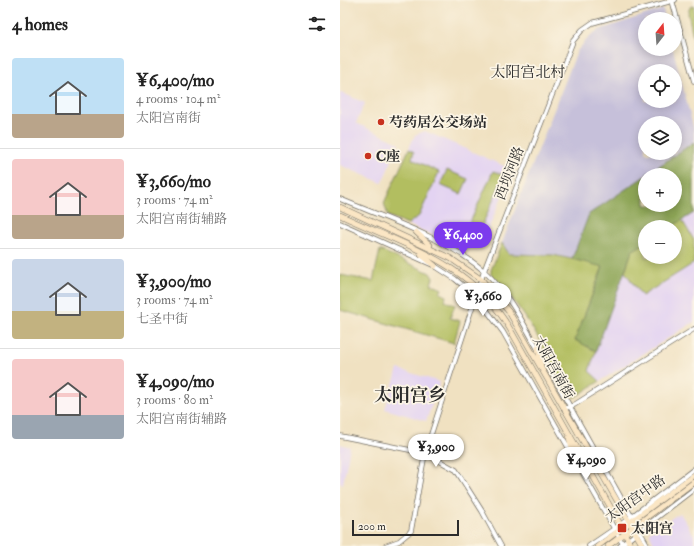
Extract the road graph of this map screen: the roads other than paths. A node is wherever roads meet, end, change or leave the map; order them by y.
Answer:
1 (673, 0) edge
2 (694, 80) edge
3 (340, 200) edge
4 (340, 207) edge
5 (340, 216) edge
6 (351, 221) junction
7 (342, 224) edge
8 (416, 232) junction
9 (416, 249) junction
10 (433, 249) junction
11 (435, 266) junction
12 (484, 271) junction
13 (482, 280) junction
14 (479, 289) junction
15 (477, 297) junction
16 (694, 329) edge
17 (538, 348) junction
18 (541, 369) junction
19 (571, 407) junction
20 (564, 409) junction
21 (566, 429) junction
22 (340, 436) edge
23 (425, 453) junction
24 (576, 461) junction
25 (694, 469) edge
26 (694, 475) edge
27 (694, 482) edge
28 (694, 489) edge
29 (633, 525) junction
30 (622, 529) junction
31 (617, 533) junction
32 (629, 543) edge
33 (622, 545) edge
34 (385, 546) edge
35 (501, 546) edge
36 (589, 546) edge
37 (598, 546) edge
38 (608, 546) edge
39 (642, 546) edge
40 (648, 546) edge

1 - 2 street
1 - 12 street, 西坝河路
3 - 8 street, 太阳宫南街
4 - 10 main road, 太阳宫南街
5 - 6 main road, 太阳宫南街
6 - 7 street
6 - 9 main road, 太阳宫南街
7 - 11 street
8 - 10 main road
8 - 12 street, 太阳宫南街
9 - 11 main road
9 - 14 main road, 太阳宫南街
10 - 13 main road, 太阳宫南街
11 - 15 street
12 - 13 street, 西坝河路
12 - 17 street, 太阳宫南街
13 - 14 street, 西坝河路
13 - 18 main road, 太阳宫南街
14 - 15 street, 西坝河路
14 - 21 main road, 太阳宫南街
15 - 23 street, 西坝河路
15 - 24 street
16 - 19 street
17 - 18 main road
17 - 19 street, 太阳宫南街
18 - 20 main road, 太阳宫南街
19 - 20 street
19 - 29 street, 太阳宫南街
20 - 29 main road, 太阳宫南街
21 - 24 main road
21 - 30 main road, 太阳宫南街
22 - 23 street
23 - 34 street, 西坝河路
23 - 35 street
24 - 31 street
25 - 29 street, 太阳宫中路
26 - 29 main road, 太阳宫中路
27 - 29 main road, 太阳宫中路
28 - 29 street, 太阳宫中路
29 - 30 main road, 太阳宫中路
29 - 30 street, 太阳宫中路
29 - 32 street, 太阳宫中路
29 - 39 main road, 太阳宫南街
29 - 40 street, 太阳宫南街
30 - 31 main road, 太阳宫中路
30 - 31 street, 太阳宫中路
30 - 32 main road, 太阳宫南街
31 - 33 street
31 - 36 street, 太阳宫中路
31 - 37 main road, 太阳宫中路
31 - 38 main road, 太阳宫中路
32 - 33 street, 太阳宫中路

